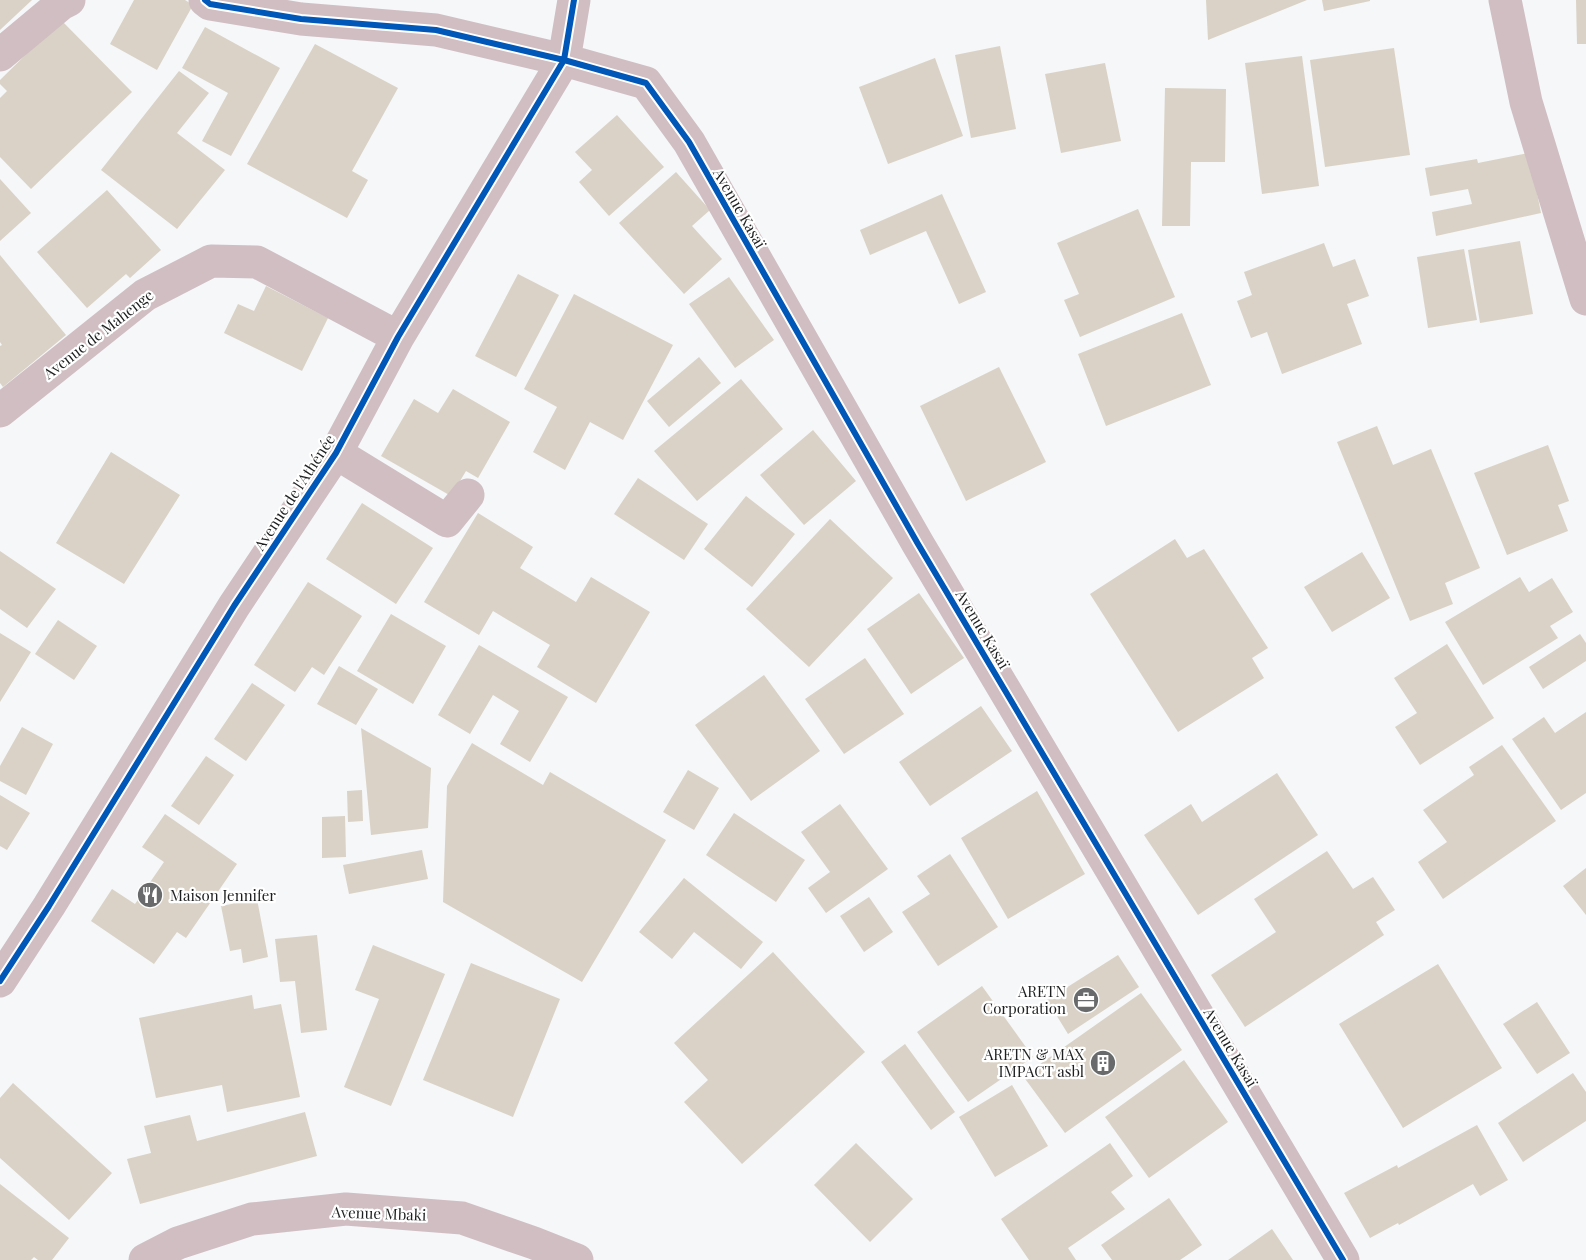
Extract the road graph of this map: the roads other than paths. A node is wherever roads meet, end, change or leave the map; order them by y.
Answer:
1 (69, 0) edge
2 (205, 0) edge
3 (574, 0) edge
4 (1505, 0) edge
5 (0, 55) edge
6 (564, 60) junction
7 (1586, 298) edge
8 (398, 337) junction
9 (0, 411) edge
10 (336, 453) junction
11 (468, 495) dead end
12 (0, 981) edge
13 (531, 1251) edge
14 (146, 1260) edge
15 (577, 1260) edge
16 (1343, 1260) edge

1 - 5 street
2 - 6 street, Avenue Kasaï
3 - 6 street, Avenue de l'Athénée
4 - 7 street
6 - 8 street, Avenue de l'Athénée
6 - 16 street, Avenue Kasaï
8 - 9 street, Avenue de Mahenge
8 - 10 street, Avenue de l'Athénée
10 - 11 street
10 - 12 street, Avenue de l'Athénée
13 - 14 street, Avenue Mbaki
13 - 15 street, Avenue Mbaki

